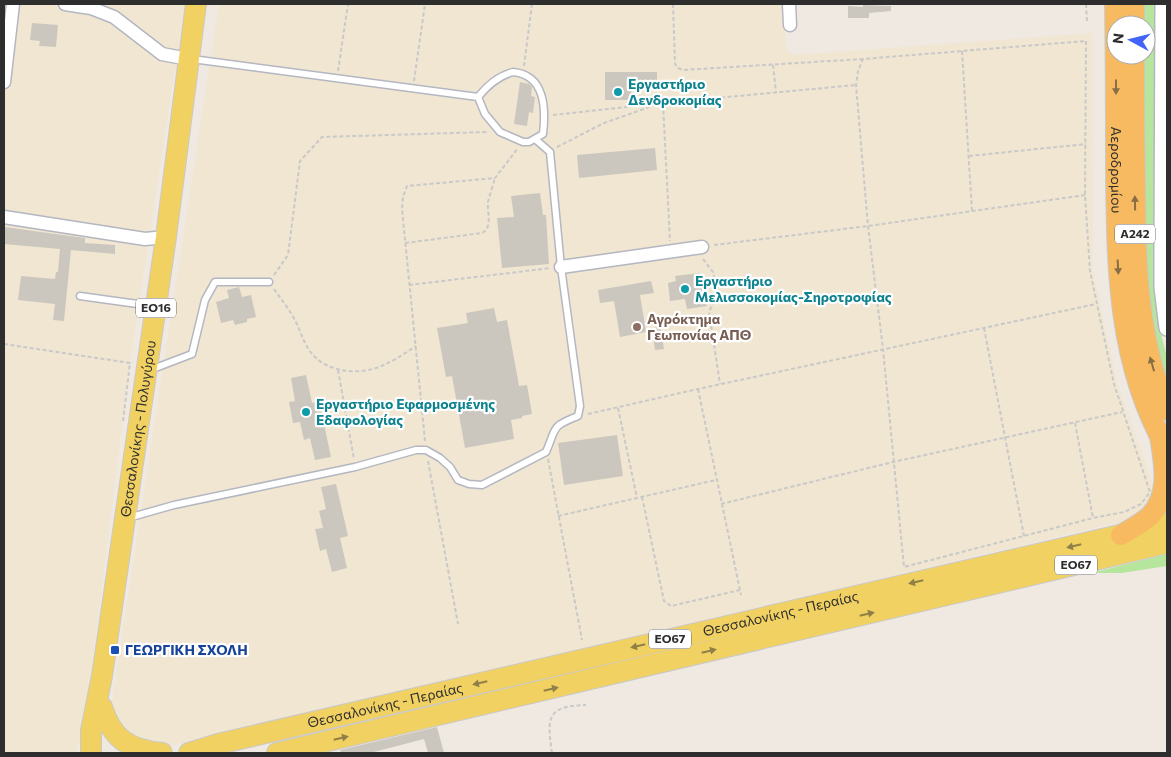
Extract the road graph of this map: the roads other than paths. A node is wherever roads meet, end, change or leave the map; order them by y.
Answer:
1 (13, 4) edge
2 (65, 4) edge
3 (196, 4) edge
4 (789, 4) edge
5 (1115, 4) edge
6 (1163, 4) edge
7 (104, 8) edge
8 (790, 25) dead end
9 (1165, 53) edge
10 (188, 59) junction
11 (1134, 65) edge
12 (4, 77) edge
13 (478, 97) junction
14 (535, 139) junction
15 (1164, 139) edge
16 (4, 217) edge
17 (166, 237) junction
18 (702, 246) road end
19 (561, 267) junction
20 (269, 282) road end
21 (80, 296) dead end
22 (156, 307) junction
23 (1167, 328) edge
24 (138, 367) junction
25 (1167, 410) edge
26 (1164, 443) edge
27 (125, 518) junction
28 (1167, 524) edge
29 (1122, 535) junction
30 (1164, 545) edge
31 (98, 710) junction
32 (82, 753) edge
33 (91, 753) edge
34 (105, 753) edge
35 (162, 753) edge
36 (189, 753) edge
37 (277, 753) edge

1 - 12 street
2 - 7 street
3 - 10 main road, Θεσσαλονίκης - Πολυγύρου / ΕΟ16
4 - 8 street
5 -> 26 highway, Αεροδρομίου / Α242
6 - 9 street
7 - 10 street
9 - 15 street
10 - 13 lane
10 - 17 main road, Θεσσαλονίκης - Πολυγύρου / ΕΟ16
25 -> 11 highway, Αεροδρομίου / Α242
13 - 14 lane
13 - 14 lane
14 - 19 lane
15 - 23 street
16 - 17 street
17 - 22 main road, Θεσσαλονίκης - Πολυγύρου / ΕΟ16
18 - 19 street
19 - 27 lane
20 - 24 lane
21 - 22 lane
22 - 24 main road, Θεσσαλονίκης - Πολυγύρου / ΕΟ16
24 - 27 main road, Θεσσαλονίκης - Πολυγύρου / ΕΟ16
26 - 29 highway, Αεροδρομίου
27 - 31 main road, Θεσσαλονίκης - Πολυγύρου / ΕΟ16
28 - 29 main road, Θεσσαλονίκης - Περαίας / ΕΟ67
29 -> 36 main road, Θεσσαλονίκης - Περαίας / ΕΟ67
37 -> 30 main road, Θεσσαλονίκης - Περαίας / ΕΟ67
31 - 32 main road, ΕΟ16
31 - 33 main road, Θεσσαλονίκης - Πολυγύρου / ΕΟ16
31 - 34 main road, Θεσσαλονίκης - Πολυγύρου / ΕΟ16
31 - 35 main road

